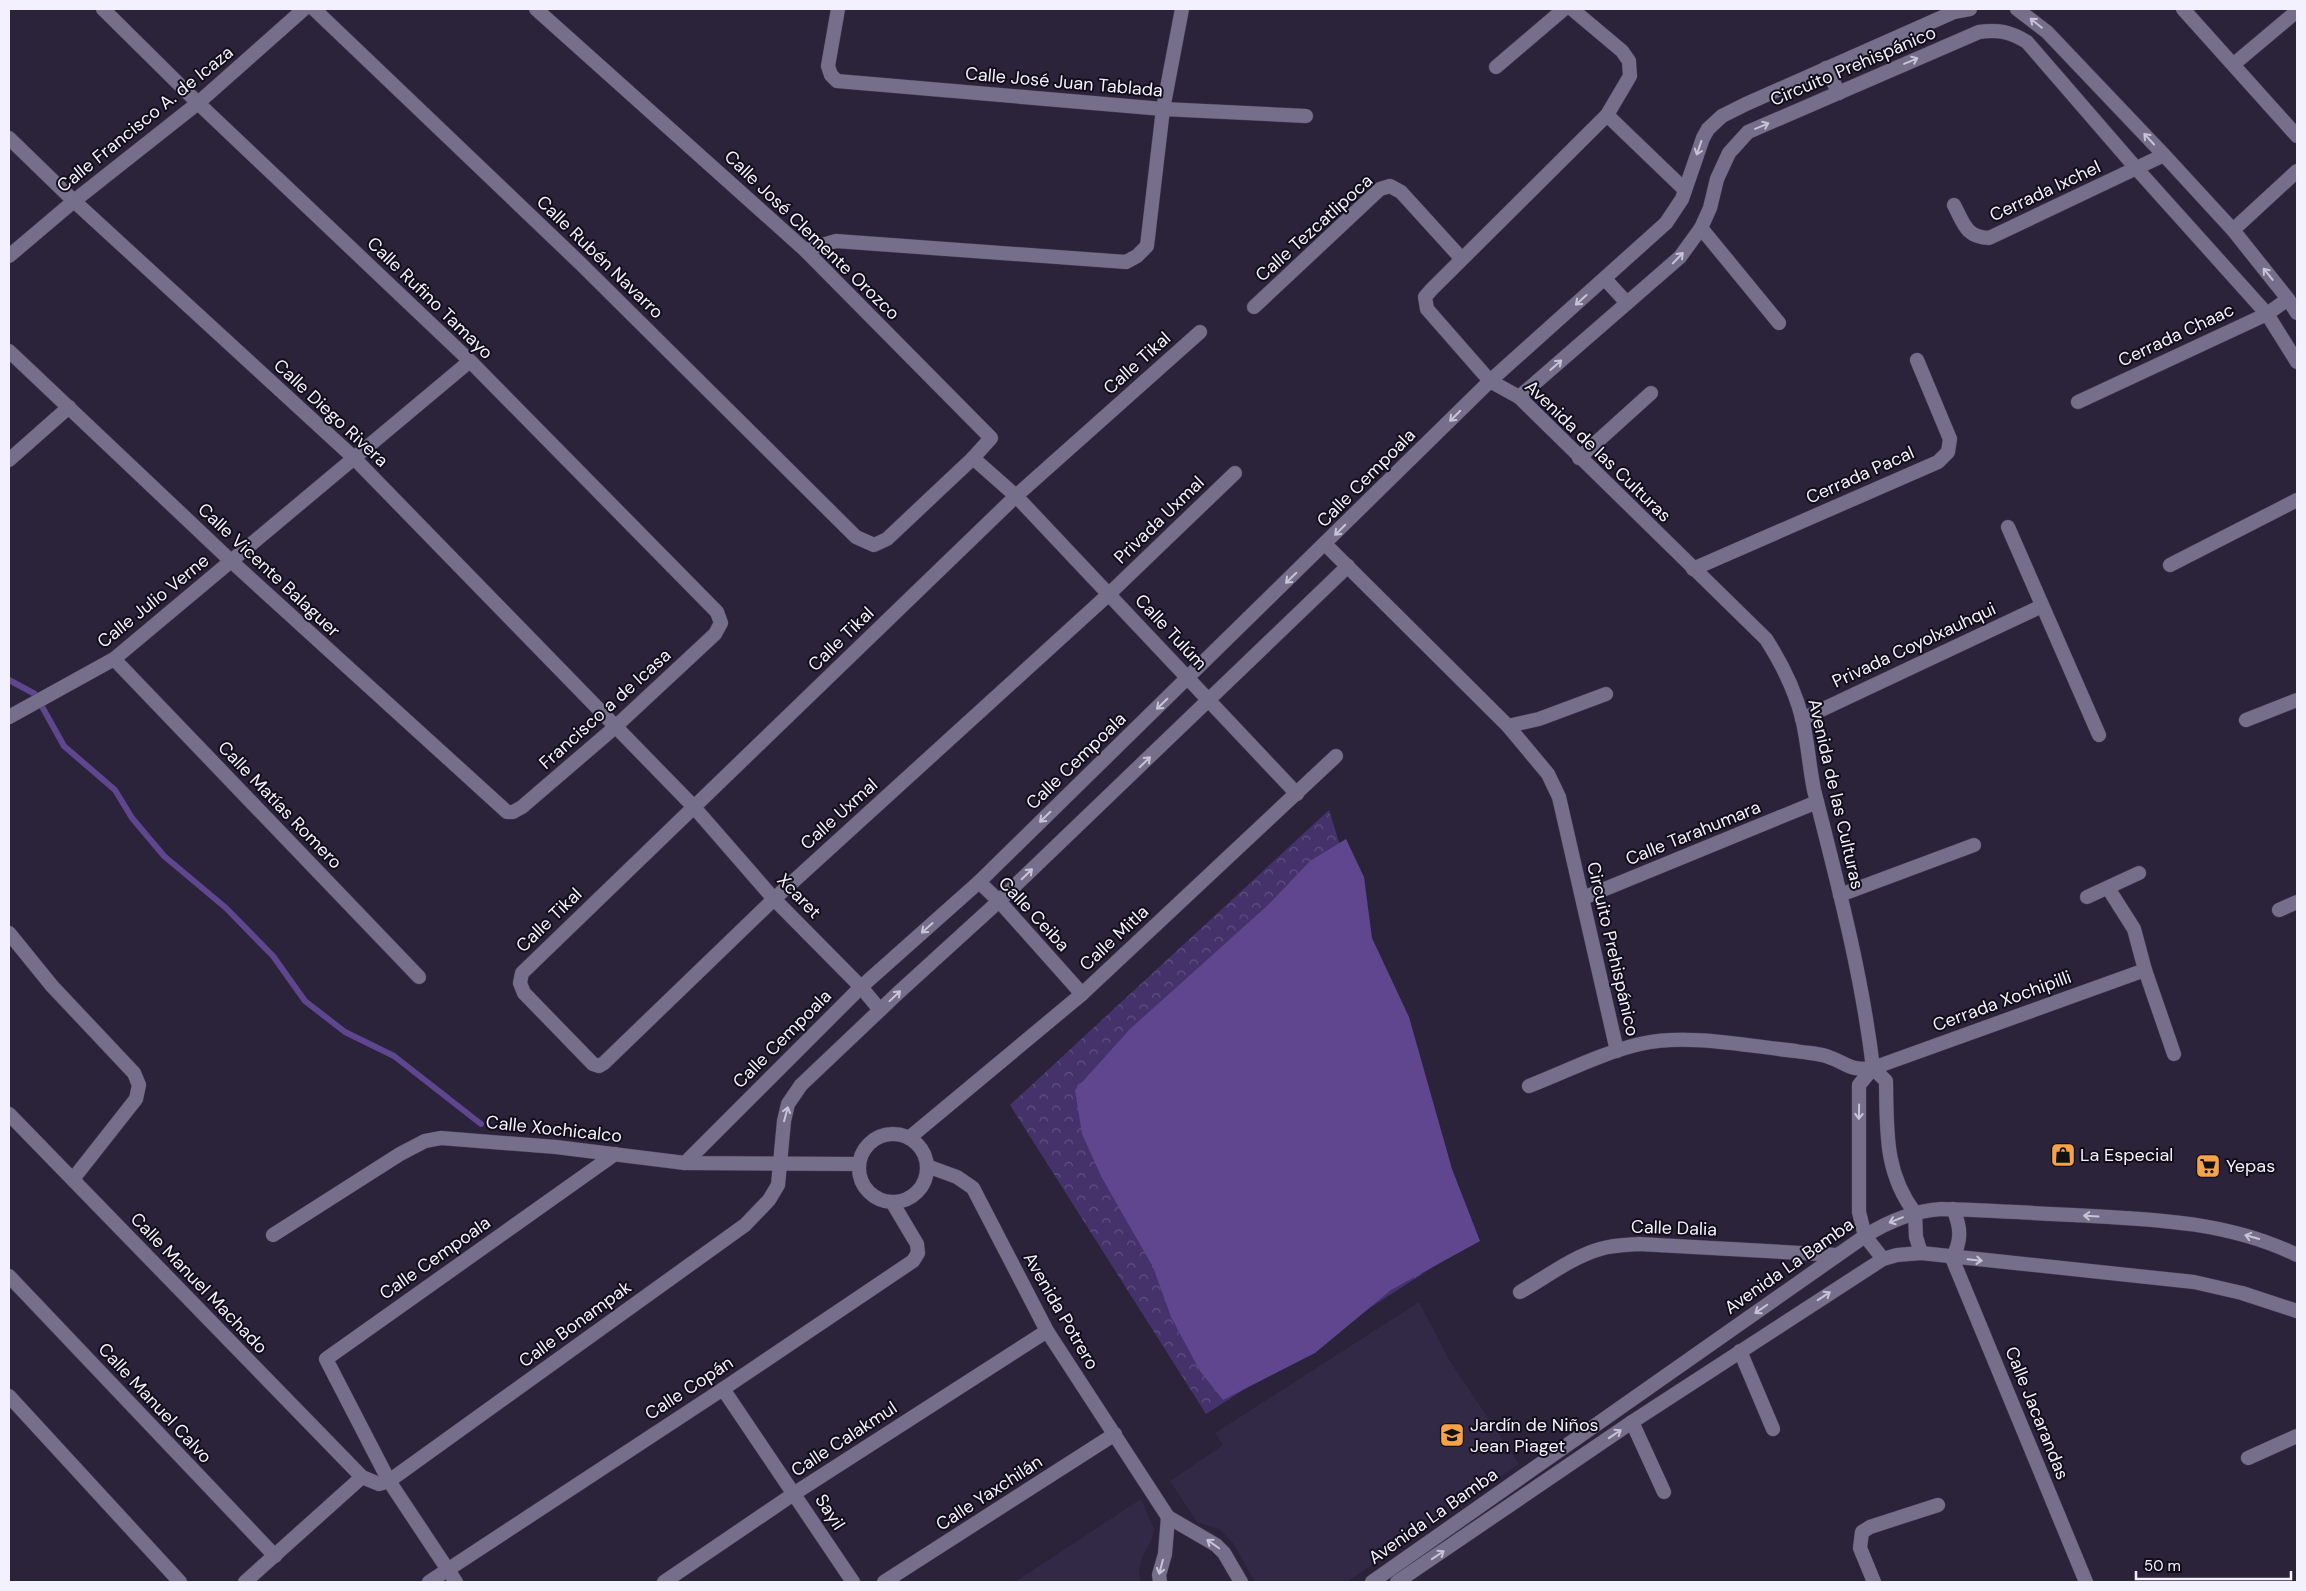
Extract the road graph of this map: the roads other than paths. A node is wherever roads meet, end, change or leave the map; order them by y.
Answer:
1 (103, 9) edge
2 (304, 9) edge
3 (314, 9) edge
4 (536, 9) edge
5 (838, 9) edge
6 (1182, 9) edge
7 (1564, 9) edge
8 (1572, 9) edge
9 (1970, 9) edge
10 (2018, 9) edge
11 (2182, 9) edge
12 (1953, 10) edge
13 (2297, 11) edge
14 (2234, 64) junction
15 (1496, 67) dead end
16 (1826, 68) junction
17 (1839, 93) junction
18 (198, 103) junction
19 (1163, 109) junction
20 (1606, 115) junction
21 (1306, 116) dead end
22 (2297, 136) edge
23 (9, 138) edge
24 (2164, 155) junction
25 (2136, 168) junction
26 (2297, 171) edge
27 (1685, 190) junction
28 (74, 202) junction
29 (1954, 206) dead end
30 (1701, 228) junction
31 (2233, 230) junction
32 (805, 250) junction
33 (9, 256) edge
34 (1461, 258) junction
35 (1605, 279) junction
36 (2288, 299) junction
37 (1627, 303) junction
38 (1254, 307) dead end
39 (2297, 313) edge
40 (2267, 314) junction
41 (1780, 323) dead end
42 (1200, 332) dead end
43 (9, 351) edge
44 (1917, 360) dead end
45 (470, 361) junction
46 (2297, 362) edge
47 (1490, 382) junction
48 (1651, 393) dead end
49 (1519, 397) junction
50 (2078, 402) dead end
51 (69, 407) junction
52 (353, 457) junction
53 (972, 458) junction
54 (1579, 458) junction
55 (9, 460) edge
56 (1235, 474) dead end
57 (1016, 496) junction
58 (2297, 500) edge
59 (2008, 528) dead end
60 (1325, 544) junction
61 (231, 562) junction
62 (2170, 565) dead end
63 (1348, 566) junction
64 (1693, 569) junction
65 (1109, 594) junction
66 (2042, 606) junction
67 (721, 623) joint
68 (114, 659) junction
69 (1188, 678) junction
70 (1606, 694) dead end
71 (1210, 700) junction
72 (2297, 700) edge
73 (9, 717) edge
74 (1802, 719) junction
75 (2246, 720) dead end
76 (1508, 726) junction
77 (614, 728) junction
78 (2099, 735) dead end
79 (1336, 756) dead end
80 (1297, 794) junction
81 (1818, 802) junction
82 (693, 806) junction
83 (507, 812) joint
84 (1974, 845) dead end
85 (2139, 873) dead end
86 (979, 882) junction
87 (2108, 888) junction
88 (1840, 895) junction
89 (2087, 897) dead end
90 (774, 898) junction
91 (1583, 898) junction
92 (999, 901) junction
93 (2297, 902) edge
94 (2279, 910) dead end
95 (9, 933) edge
96 (2145, 970) junction
97 (419, 977) dead end
98 (861, 987) junction
99 (1082, 994) junction
100 (880, 1010) junction
101 (1617, 1051) junction
102 (2174, 1054) dead end
103 (599, 1066) joint
104 (1873, 1068) junction
105 (1529, 1086) dead end
106 (11, 1122) edge
107 (909, 1138) junction
108 (615, 1154) junction
109 (780, 1162) junction
110 (684, 1163) junction
111 (858, 1164) junction
112 (927, 1166) junction
113 (72, 1179) junction
114 (892, 1202) junction
115 (1953, 1209) junction
116 (1916, 1213) junction
117 (273, 1235) dead end
118 (1865, 1236) junction
119 (1921, 1253) junction
120 (1837, 1255) junction
121 (2297, 1255) edge
122 (1952, 1258) junction
123 (1883, 1259) junction
124 (9, 1276) edge
125 (1520, 1292) dead end
126 (2297, 1310) edge
127 (1047, 1331) junction
128 (1740, 1351) junction
129 (723, 1389) junction
130 (9, 1396) edge
131 (1632, 1422) junction
132 (1773, 1429) dead end
133 (1115, 1434) junction
134 (2297, 1436) edge
135 (2248, 1458) dead end
136 (362, 1478) junction
137 (389, 1481) junction
138 (1664, 1492) dead end
139 (795, 1493) junction
140 (1938, 1505) dead end
141 (1168, 1517) junction
142 (275, 1556) junction
143 (448, 1570) junction
144 (2084, 1580) edge
145 (180, 1582) edge
146 (245, 1582) edge
147 (429, 1582) edge
148 (456, 1582) edge
149 (664, 1582) edge
150 (853, 1582) edge
151 (884, 1582) edge
152 (1160, 1582) edge
153 (1241, 1582) edge
154 (1372, 1582) edge
155 (1397, 1582) edge
156 (1874, 1582) edge

1 - 18 street, Calle Rufino Tamayo
2 - 18 street, Calle Francisco A. de Icaza
3 - 53 street, Calle Rubén Navarro
4 - 32 street, Calle José Clemente Orozco
5 - 19 street, Calle José Juan Tablada
6 - 19 street
7 - 15 street
8 - 20 street
9 - 12 street, Circuito Prehispánico
24 -> 10 street
11 - 14 street
12 - 16 street, Circuito Prehispánico
13 - 14 street
14 - 22 street
16 - 17 street
16 -> 27 street, Circuito Prehispánico
17 -> 25 street, Circuito Prehispánico
30 -> 17 street, Circuito Prehispánico
18 - 28 street, Calle Francisco A. de Icaza
18 - 45 street, Calle Rufino Tamayo
19 - 21 street, Calle José Juan Tablada
19 - 32 street
20 - 27 street
20 - 34 street
23 - 28 street, Calle Diego Rivera
24 - 25 street, Cerrada Ixchel
24 - 31 street
25 - 29 street, Cerrada Ixchel
25 - 40 street, Circuito Prehispánico
26 - 31 street
27 - 35 street, Circuito Prehispánico
28 - 33 street, Calle Francisco A. de Icaza
28 - 52 street, Calle Diego Rivera
37 -> 30 street, Circuito Prehispánico
30 - 41 street
36 -> 31 street
32 - 53 street, Calle José Clemente Orozco
34 - 38 street, Calle Tezcatlipoca
34 - 47 street, Avenida de las Culturas
35 - 37 street
35 -> 47 street, Circuito Prehispánico
36 - 39 street
36 - 40 street, Cerrada Chaac
49 -> 37 street, Circuito Prehispánico
40 - 46 street, Circuito Prehispánico
40 - 50 street, Cerrada Chaac
42 - 57 street, Calle Tikal
43 - 51 street, Calle Vicente Balaguer
44 - 64 street, Cerrada Pacal
45 - 52 street, Calle Julio Verne
45 - 67 street, Calle Rufino Tamayo
47 - 49 street, Avenida de las Culturas
47 -> 60 street, Calle Cempoala
48 - 54 street
49 - 54 street, Avenida de las Culturas
51 - 55 street
51 - 61 street, Calle Vicente Balaguer
52 - 61 street, Calle Julio Verne
52 - 77 street, Calle Diego Rivera
53 - 57 street
54 - 64 street, Avenida de las Culturas
56 - 65 street, Privada Uxmal
57 - 65 street, Calle Tulúm
57 - 82 street, Calle Tikal
58 - 62 street
59 - 66 street
60 - 63 street, Circuito Prehispánico
60 -> 69 street, Calle Cempoala
61 - 68 street, Calle Julio Verne
61 - 83 street, Calle Vicente Balaguer
63 - 71 street
63 - 76 street, Circuito Prehispánico
64 - 74 street, Avenida de las Culturas
65 - 69 street, Calle Tulúm
65 - 90 street, Calle Uxmal
66 - 74 street, Privada Coyolxauhqui
66 - 78 street
67 - 77 street, Francisco a de Icasa
68 - 73 street, Calle Julio Verne
68 - 97 street, Calle Matías Romero
69 - 71 street, Calle Tulúm
69 -> 86 street, Calle Cempoala
70 - 76 street
71 - 80 street, Calle Tulúm
92 -> 71 street
72 - 75 street
74 - 81 street, Avenida de las Culturas
76 - 91 street, Circuito Prehispánico
77 - 82 street, Calle Diego Rivera
77 - 83 street, Francisco a de Icasa
79 - 80 street, Calle Mitla
80 - 99 street, Calle Mitla
81 - 88 street, Avenida de las Culturas
81 - 91 street, Calle Tarahumara
82 - 90 street, Xcaret
82 - 103 street, Calle Tikal
84 - 88 street
85 - 87 street
86 - 92 street, Calle Ceiba
86 -> 98 street, Calle Cempoala
87 - 89 street
87 - 96 street
88 - 104 street, Avenida de las Culturas
90 - 98 street, Xcaret
90 - 103 street, Calle Uxmal
91 - 101 street, Circuito Prehispánico
92 - 99 street, Calle Ceiba
100 -> 92 street
93 - 94 street
95 - 113 street
96 - 102 street
96 - 104 street, Cerrada Xochipilli
98 - 100 street, Xcaret
98 - 110 street, Calle Cempoala
99 - 107 street, Calle Mitla
109 -> 100 street
101 - 104 street, Circuito Prehispánico
101 - 105 street
104 - 116 street, Avenida de las Culturas
104 -> 118 street
106 - 113 street, Calle Manuel Machado
107 - 111 street
107 - 112 street
108 - 110 street, Calle Xochicalco
108 - 117 street, Calle Xochicalco
108 - 137 street, Calle Cempoala
109 - 110 street, Calle Xochicalco
109 - 111 street, Calle Xochicalco
109 - 137 street, Calle Bonampak
111 - 114 street
112 - 114 street
112 - 127 street, Avenida Potrero
113 - 136 street, Calle Manuel Machado
114 - 129 street, Calle Copán
115 - 116 street, Avenida La Bamba
121 -> 115 street, Avenida La Bamba
115 - 122 street
116 -> 118 street, Avenida La Bamba
116 - 119 street
118 - 120 street, Avenida La Bamba
118 - 123 street
119 - 122 street, Avenida La Bamba
119 - 123 street, Avenida La Bamba
120 - 125 street, Calle Dalia
120 -> 154 street, Avenida La Bamba
122 -> 126 street, Avenida La Bamba
122 - 144 street, Calle Jacarandas
128 -> 123 street, Avenida La Bamba
124 - 142 street, Calle Manuel Calvo
127 - 133 street, Avenida Potrero
127 - 139 street, Calle Calakmul
128 - 131 street, Avenida La Bamba
128 - 132 street
129 - 139 street, Sayil
129 - 143 street, Calle Copán
130 - 145 street
131 - 138 street
155 -> 131 street, Avenida La Bamba
133 - 141 street, Avenida Potrero
133 - 151 street, Calle Yaxchilán
134 - 135 street
136 - 137 street
136 - 142 street
137 - 143 street
139 - 149 street, Calle Calakmul
139 - 150 street, Sayil
140 - 156 street
141 -> 152 street
153 -> 141 street, Avenida Potrero
142 - 146 street
143 - 147 street, Calle Copán
143 - 148 street

